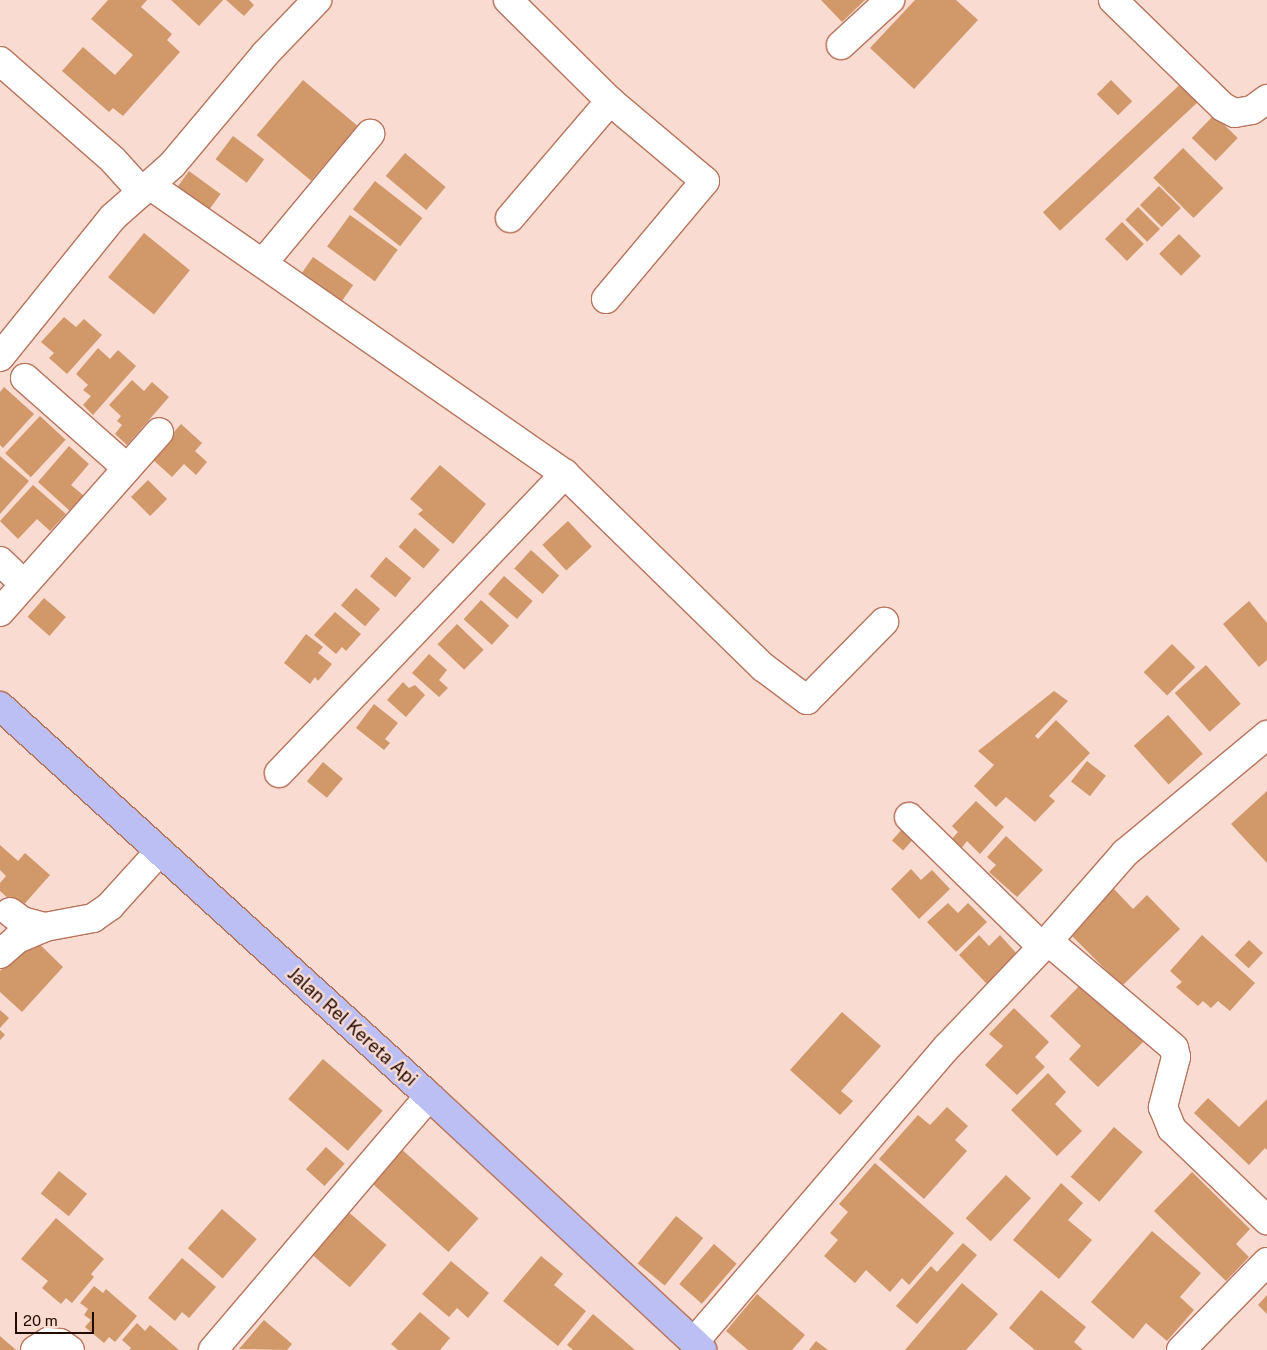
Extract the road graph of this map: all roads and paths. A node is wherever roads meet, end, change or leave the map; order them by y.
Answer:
1 (317, 0) edge
2 (508, 0) edge
3 (890, 0) edge
4 (1113, 0) edge
5 (841, 45) dead end
6 (0, 61) edge
7 (1267, 99) edge
8 (610, 101) junction
9 (370, 134) dead end
10 (146, 189) junction
11 (510, 218) dead end
12 (263, 263) junction
13 (606, 299) dead end
14 (0, 357) edge
15 (25, 378) dead end
16 (158, 432) dead end
17 (127, 468) junction
18 (565, 474) junction
19 (0, 561) edge
20 (24, 584) junction
21 (0, 612) edge
22 (884, 622) dead end
23 (0, 706) edge
24 (1267, 735) edge
25 (279, 773) dead end
26 (910, 817) dead end
27 (159, 852) junction
28 (10, 912) dead end
29 (46, 927) junction
30 (1045, 944) junction
31 (0, 954) edge
32 (429, 1096) junction
33 (1267, 1220) edge
34 (1267, 1262) edge
35 (698, 1346) edge
36 (1187, 1348) edge
37 (35, 1350) edge
38 (70, 1350) edge
39 (213, 1350) edge

1 - 10 street
2 - 8 street
3 - 5 street
4 - 7 street
6 - 10 street
8 - 11 street
8 - 13 street
9 - 12 street
10 - 12 street
10 - 14 street
12 - 18 street
15 - 17 street
16 - 17 street
17 - 20 street
18 - 22 street
18 - 25 street
19 - 20 street
20 - 21 street
23 - 27 main road, Jalan Rel Kereta Api
24 - 30 street
26 - 30 street
27 - 29 street
27 - 32 main road, Jalan Rel Kereta Api
28 - 29 street
29 - 31 street
30 - 33 street
30 - 35 street
32 - 35 main road, Jalan Rel Kereta Api
32 - 39 street
34 - 36 street
37 - 38 street

